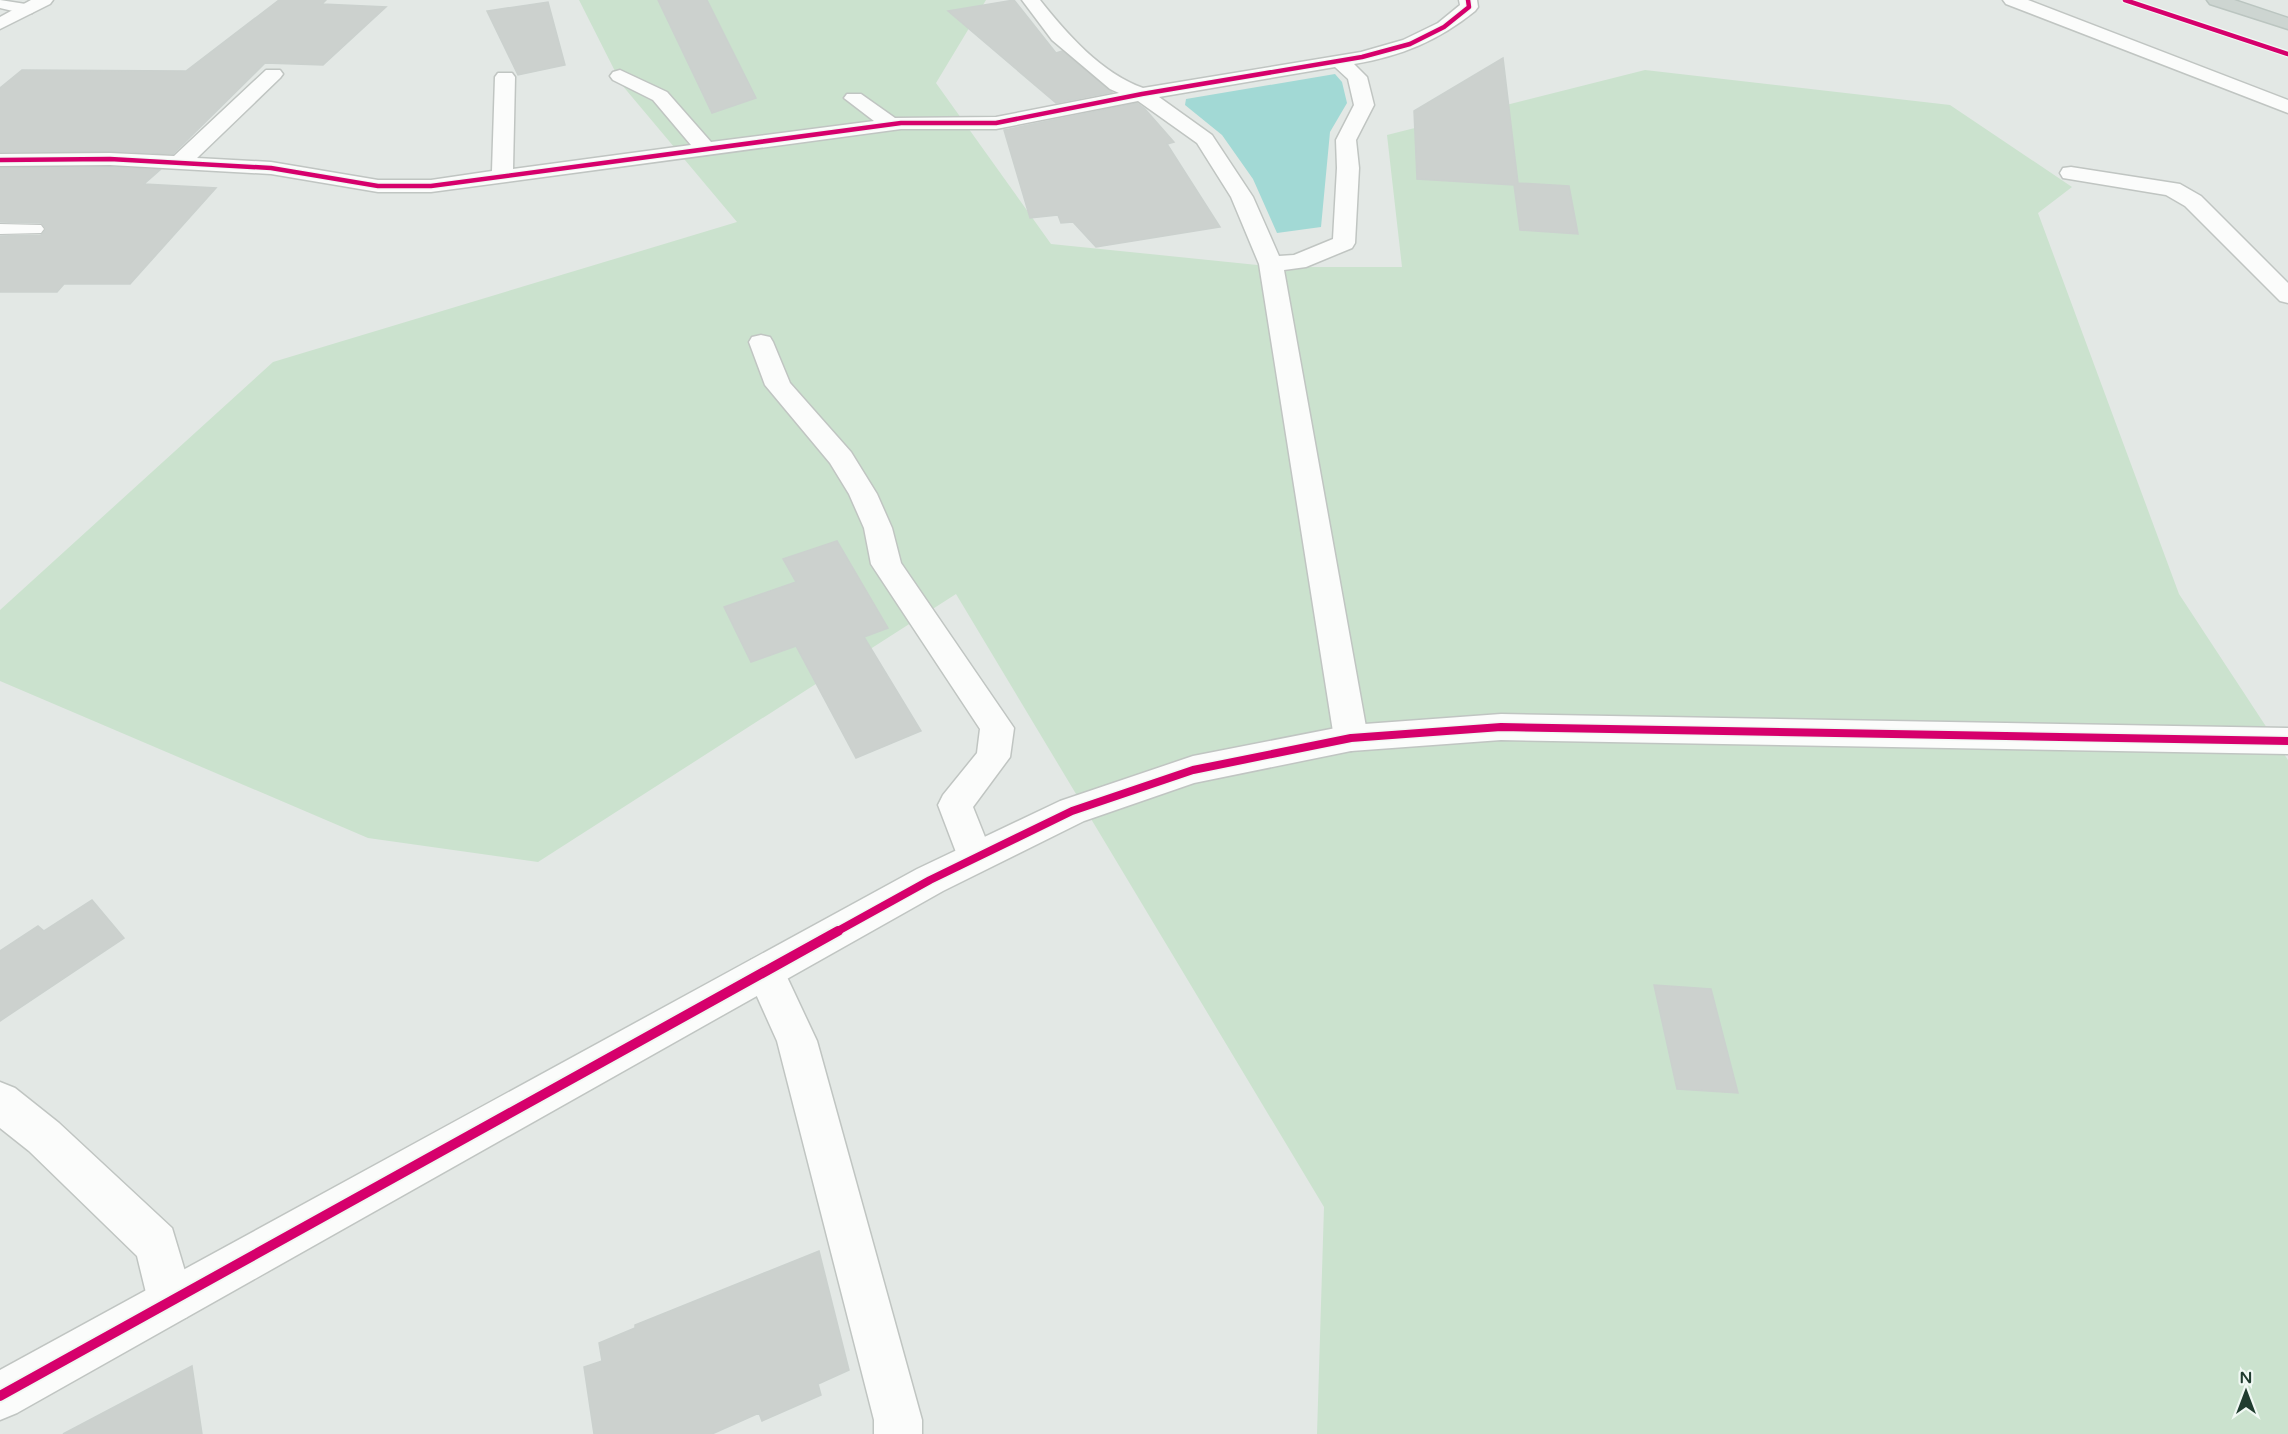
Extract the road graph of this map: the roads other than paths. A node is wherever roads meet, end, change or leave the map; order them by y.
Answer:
1 (0, 0) edge
2 (44, 0) edge
3 (1031, 0) edge
4 (1468, 0) edge
5 (2012, 0) edge
6 (2216, 0) edge
7 (2268, 0) edge
8 (2288, 7) edge
9 (26, 9) junction
10 (0, 24) edge
11 (2288, 24) edge
12 (1339, 61) junction
13 (273, 74) dead end
14 (620, 76) dead end
15 (505, 77) dead end
16 (1142, 94) junction
17 (854, 98) dead end
18 (2288, 107) edge
19 (890, 125) junction
20 (706, 150) junction
21 (0, 160) edge
22 (179, 163) junction
23 (2071, 173) dead end
24 (502, 178) junction
25 (0, 229) edge
26 (35, 229) dead end
27 (1271, 264) junction
28 (2284, 289) edge
29 (761, 342) dead end
30 (1351, 738) junction
31 (2288, 741) edge
32 (975, 857) junction
33 (765, 972) junction
34 (0, 1102) edge
35 (171, 1301) junction
36 (0, 1396) edge
37 (898, 1434) edge

1 - 9 street
2 - 9 street
3 - 16 street
4 - 12 street
5 - 18 street
6 - 11 main road
7 - 8 main road
9 - 10 street
12 - 16 street
12 - 27 street
13 - 22 street
14 - 20 street
15 - 24 street
16 - 19 street
16 - 27 street
17 - 19 street
19 - 20 street
20 - 24 street
21 - 22 street
22 - 24 street
23 - 28 street
25 - 26 lane
27 - 30 street
29 - 32 street
30 - 31 street
30 - 32 street
32 - 33 street
33 - 35 street
33 - 37 street
34 - 35 street
35 - 36 street

